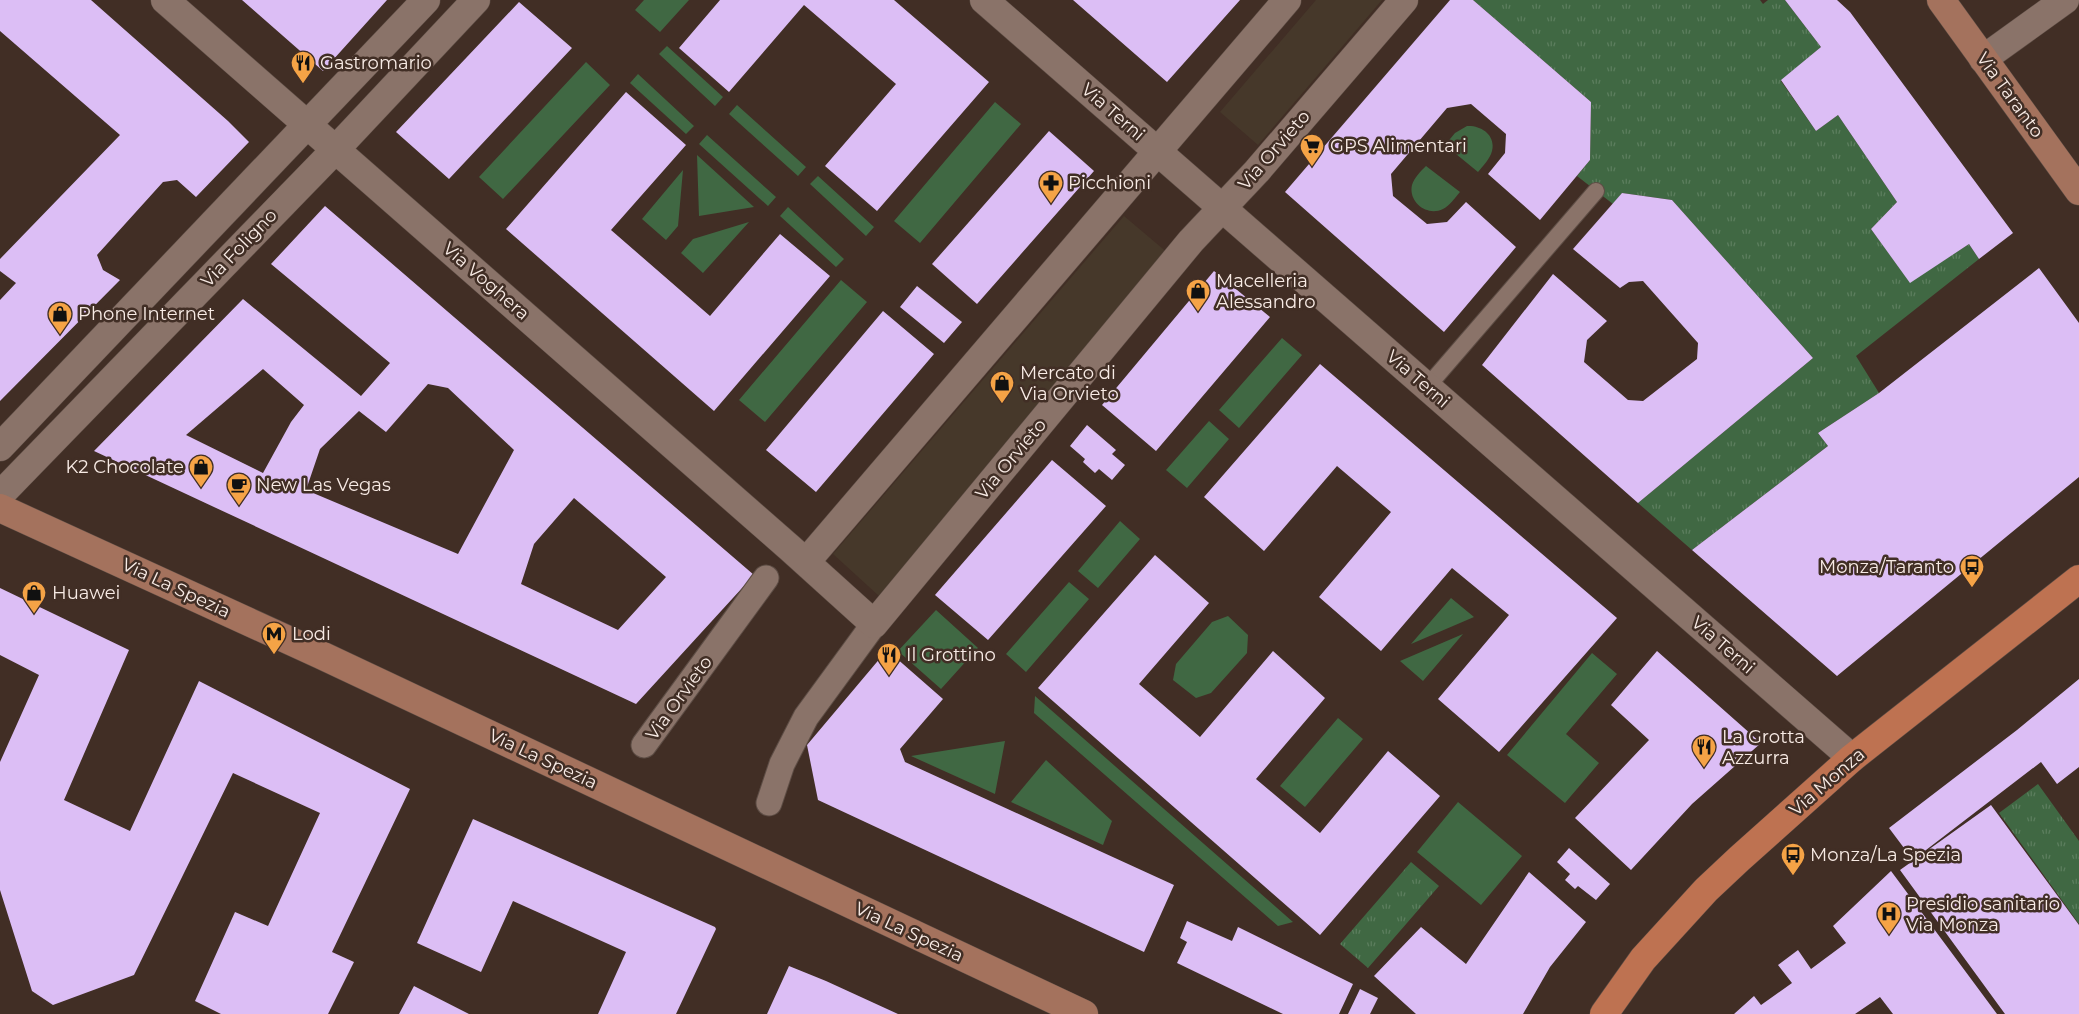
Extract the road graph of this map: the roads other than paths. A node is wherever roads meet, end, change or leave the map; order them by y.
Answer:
1 (164, 0) edge
2 (426, 0) edge
3 (476, 0) edge
4 (984, 0) edge
5 (1287, 0) edge
6 (1404, 0) edge
7 (1941, 0) edge
8 (2065, 0) edge
9 (1983, 59) junction
10 (308, 125) junction
11 (336, 149) junction
12 (1158, 151) junction
13 (1596, 191) dead end
14 (2079, 191) edge
15 (1222, 208) junction
16 (1428, 387) junction
17 (0, 447) edge
18 (0, 496) edge
19 (0, 508) edge
20 (806, 562) junction
21 (766, 578) dead end
22 (2079, 579) edge
23 (874, 624) junction
24 (644, 745) dead end
25 (1852, 758) junction
26 (770, 803) dead end
27 (1084, 1014) edge
28 (1604, 1014) edge

1 - 10 street, Via Voghera
2 - 10 street, Via Foligno
3 - 11 street, Via Foligno
4 - 12 street, Via Terni
5 - 12 street
6 - 15 street, Via Orvieto
7 - 9 main road, Via Taranto
8 - 9 street
9 - 14 main road, Via Taranto
10 - 11 street, Via Voghera
10 - 17 street, Via Foligno
11 - 18 street, Via Foligno
11 - 20 street, Via Voghera
12 - 15 street, Via Terni
12 - 20 street
13 - 16 lane
15 - 16 street, Via Terni
15 - 23 street, Via Orvieto
16 - 25 street, Via Terni
19 - 27 main road, Via La Spezia
20 - 23 street, Via Voghera
21 - 24 street, Via Orvieto
22 - 25 main road, Via Monza
23 - 26 street, Via Orvieto
25 - 28 main road, Via Monza

